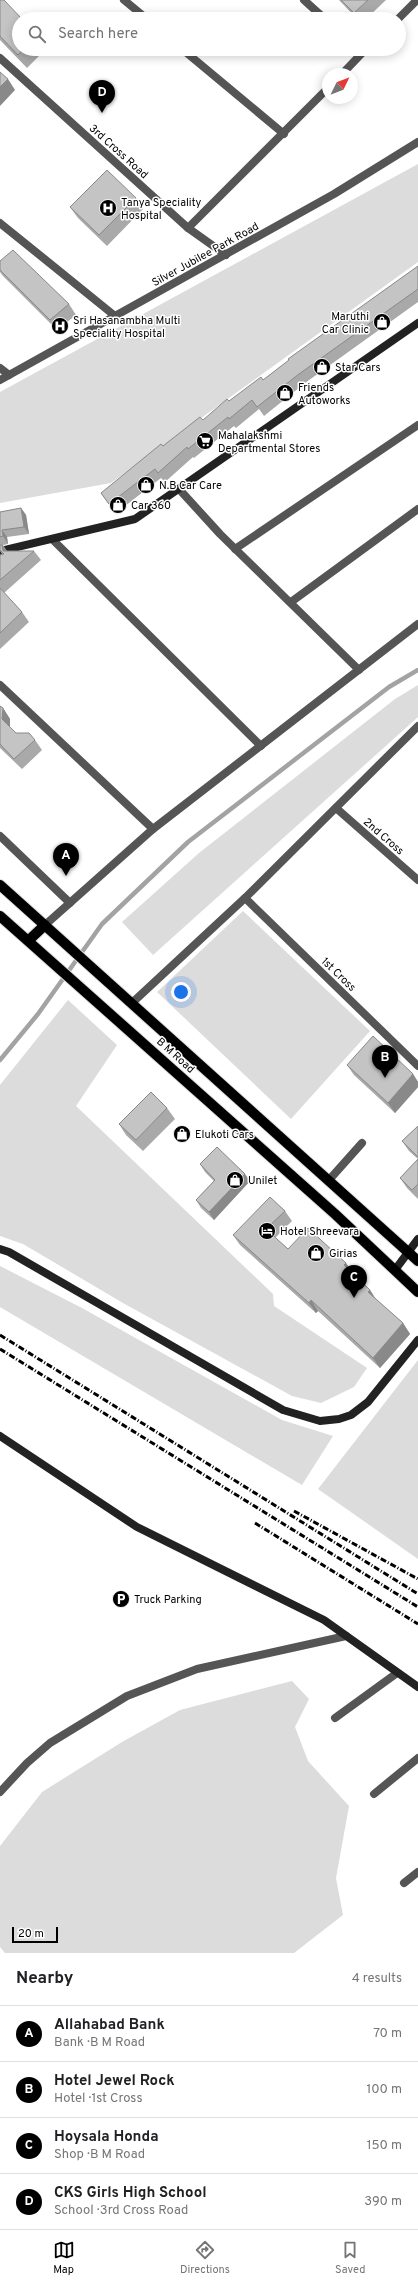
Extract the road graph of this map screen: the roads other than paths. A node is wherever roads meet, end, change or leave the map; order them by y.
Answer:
1 (124, 0) edge
2 (304, 0) edge
3 (417, 0) edge
4 (139, 12) edge
5 (317, 12) edge
6 (405, 12) edge
7 (190, 56) edge
8 (358, 56) edge
9 (0, 58) edge
10 (347, 68) edge
11 (322, 94) edge
12 (284, 134) junction
13 (418, 142) edge
14 (0, 223) edge
15 (188, 228) junction
16 (226, 255) junction
17 (115, 316) junction
18 (418, 323) edge
19 (0, 368) edge
20 (9, 375) junction
21 (0, 380) edge
22 (418, 425) edge
23 (179, 489) junction
24 (418, 509) edge
25 (52, 540) junction
26 (235, 548) junction
27 (0, 551) edge
28 (291, 602) junction
29 (418, 624) edge
30 (359, 670) junction
31 (0, 685) edge
32 (418, 726) edge
33 (261, 746) junction
34 (336, 808) junction
35 (154, 829) junction
36 (0, 836) edge
37 (418, 880) edge
38 (0, 885) edge
39 (245, 898) junction
40 (70, 903) junction
41 (0, 916) edge
42 (45, 925) junction
43 (29, 940) junction
44 (133, 1002) junction
45 (418, 1066) edge
46 (362, 1143) dead end
47 (329, 1180) junction
48 (418, 1239) edge
49 (0, 1249) edge
50 (409, 1252) junction
51 (418, 1261) edge
52 (395, 1270) junction
53 (418, 1292) edge
54 (418, 1340) edge
55 (0, 1436) edge
56 (346, 1636) junction
57 (397, 1673) junction
58 (418, 1687) edge
59 (335, 1718) dead end
60 (418, 1758) edge
61 (0, 1792) edge
62 (374, 1794) dead end
63 (418, 1872) edge
64 (404, 1883) dead end

1 - 4 street
2 - 5 street
3 - 6 street
7 - 12 street
8 - 10 street
9 - 15 street, 3rd Cross Road
11 - 12 street
12 - 15 street
13 - 16 street, Silver Jubilee Park Road
14 - 17 street
15 - 16 street, 3rd Cross Road
16 - 17 street, Silver Jubilee Park Road
17 - 20 street, Silver Jubilee Park Road
18 - 23 street
19 - 20 street
20 - 21 street, Silver Jubilee Park Road
22 - 26 street
23 - 25 street
23 - 26 street
24 - 28 street
25 - 27 street
25 - 33 street
26 - 28 street
28 - 30 street
29 - 30 street
30 - 33 street
31 - 35 street
32 - 34 street
33 - 35 street
34 - 37 street, 2nd Cross
34 - 39 street
35 - 40 street
36 - 40 street
38 - 42 main road
39 - 44 street
39 - 45 street, 1st Cross
40 - 42 street
41 - 43 main road, B M Road
42 - 43 main road
42 - 44 main road, B M Road
43 - 52 main road, B M Road
44 - 47 main road, B M Road
46 - 47 street
47 - 50 main road, B M Road
48 - 50 street
49 - 54 street
50 - 51 main road, B M Road
50 - 52 street
52 - 53 main road, B M Road
55 - 56 street
56 - 57 street
56 - 61 street
57 - 58 street
57 - 59 street
60 - 62 street
63 - 64 street

